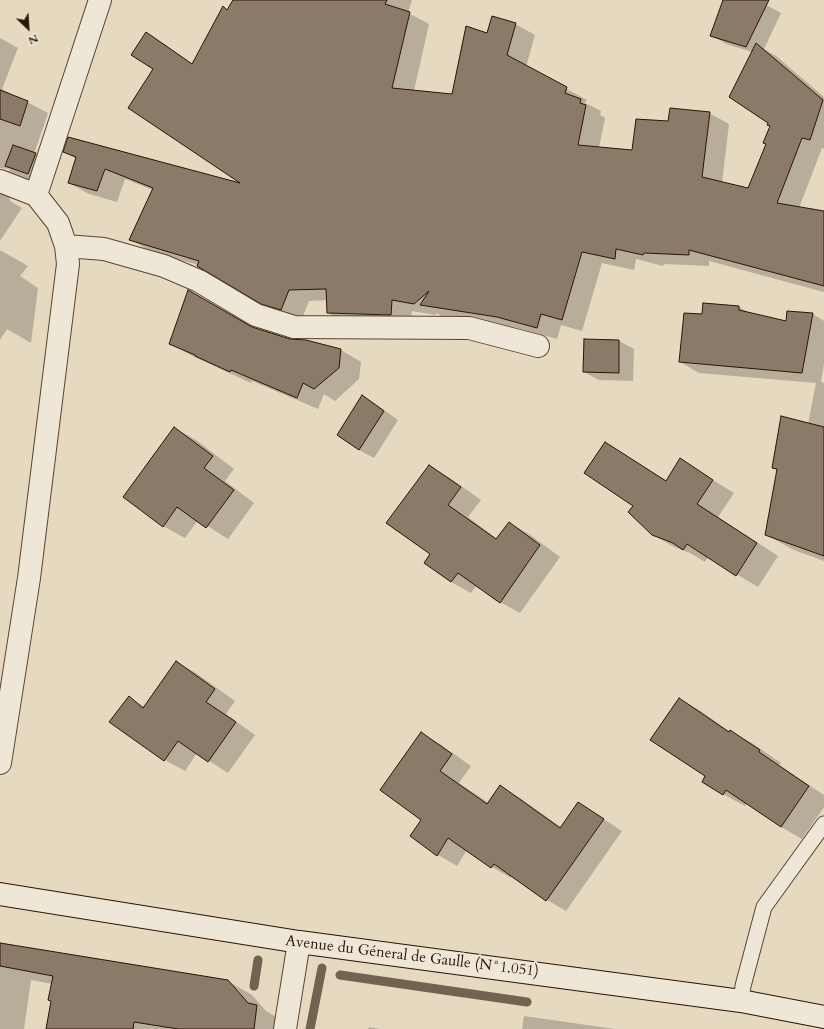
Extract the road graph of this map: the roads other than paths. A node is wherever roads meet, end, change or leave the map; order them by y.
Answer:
1 (100, 0) edge
2 (0, 181) edge
3 (36, 196) junction
4 (66, 246) junction
5 (538, 346) dead end
6 (0, 763) edge
7 (824, 824) edge
8 (0, 894) edge
9 (298, 942) junction
10 (741, 1001) junction
11 (819, 1020) edge
12 (285, 1029) edge

1 - 3 street
2 - 3 street
3 - 4 street
4 - 5 street
4 - 6 street
7 - 10 lane
8 - 9 street, Avenue du Géneral de Gaulle (N°1.051)
9 - 10 street, Avenue du Géneral de Gaulle (N°1.051)
9 - 12 street
10 - 11 street, Avenue du Géneral de Gaulle (N°1.051)

